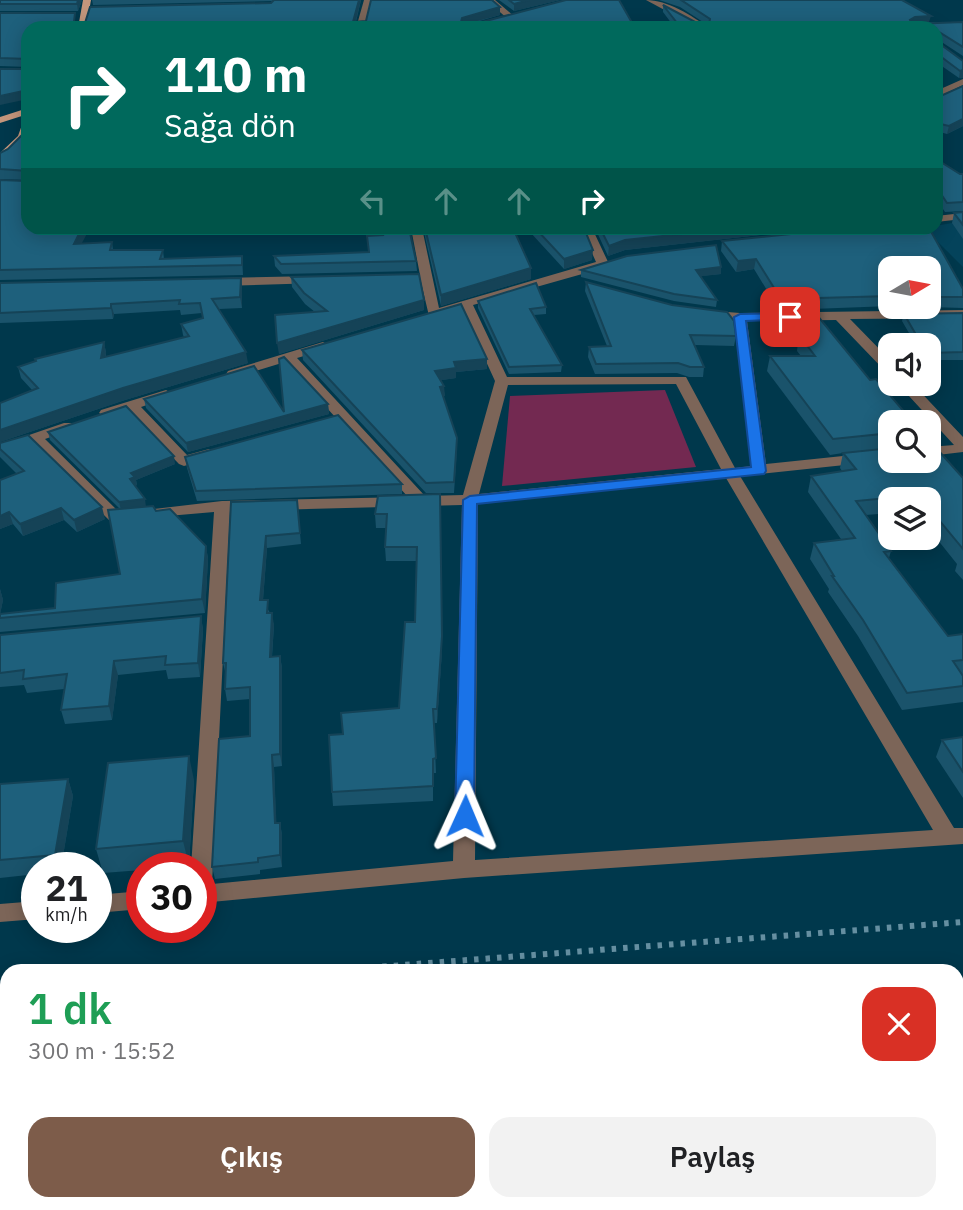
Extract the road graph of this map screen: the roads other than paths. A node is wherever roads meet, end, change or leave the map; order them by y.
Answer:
1 (368, 0) edge
2 (490, 0) edge
3 (650, 0) edge
4 (86, 8) edge
5 (99, 9) edge
6 (523, 14) edge
7 (73, 16) edge
8 (511, 17) junction
9 (362, 21) edge
10 (499, 21) edge
11 (693, 21) edge
12 (963, 82) edge
13 (943, 91) edge
14 (21, 116) edge
15 (0, 120) edge
16 (21, 139) edge
17 (0, 158) edge
18 (963, 216) edge
19 (943, 218) edge
20 (417, 235) edge
21 (591, 235) edge
22 (557, 277) junction
23 (425, 278) junction
24 (384, 279) edge
25 (329, 280) edge
26 (206, 283) edge
27 (583, 284) dead end
28 (466, 303) junction
29 (699, 312) edge
30 (963, 314) edge
31 (840, 316) junction
32 (740, 317) junction
33 (341, 341) edge
34 (878, 355) edge
35 (288, 357) junction
36 (223, 377) edge
37 (502, 381) junction
38 (183, 389) edge
39 (916, 396) edge
40 (131, 405) junction
41 (34, 438) junction
42 (963, 447) edge
43 (0, 450) edge
44 (224, 450) edge
45 (941, 450) edge
46 (878, 457) edge
47 (759, 471) junction
48 (731, 474) junction
49 (470, 500) junction
50 (421, 501) junction
51 (222, 506) junction
52 (956, 836) edge
53 (202, 852) edge
54 (464, 869) junction
55 (217, 892) edge
56 (21, 912) edge
57 (0, 914) edge

1 - 9 street
2 - 8 street
3 - 11 street
4 - 5 street
4 - 7 street
6 - 8 street
8 - 10 street
12 - 13 street
14 - 15 main road
16 - 17 main road
18 - 19 street
20 - 23 street
21 - 22 street
22 - 27 street
22 - 28 street
23 - 24 street
23 - 28 street
25 - 26 street
28 - 37 street
29 - 32 street
30 - 31 street
31 - 32 street
31 - 34 street
32 - 47 street
33 - 35 street
35 - 36 street
35 - 50 street
37 - 48 street
37 - 49 street
38 - 40 street
39 - 42 street
40 - 41 street
40 - 44 street
41 - 43 street
41 - 51 street
42 - 45 street
46 - 47 street
47 - 48 street
48 - 49 street
48 - 52 street
49 - 50 street
49 - 54 street
50 - 51 street
51 - 53 street
52 - 54 street
54 - 55 street
56 - 57 street

